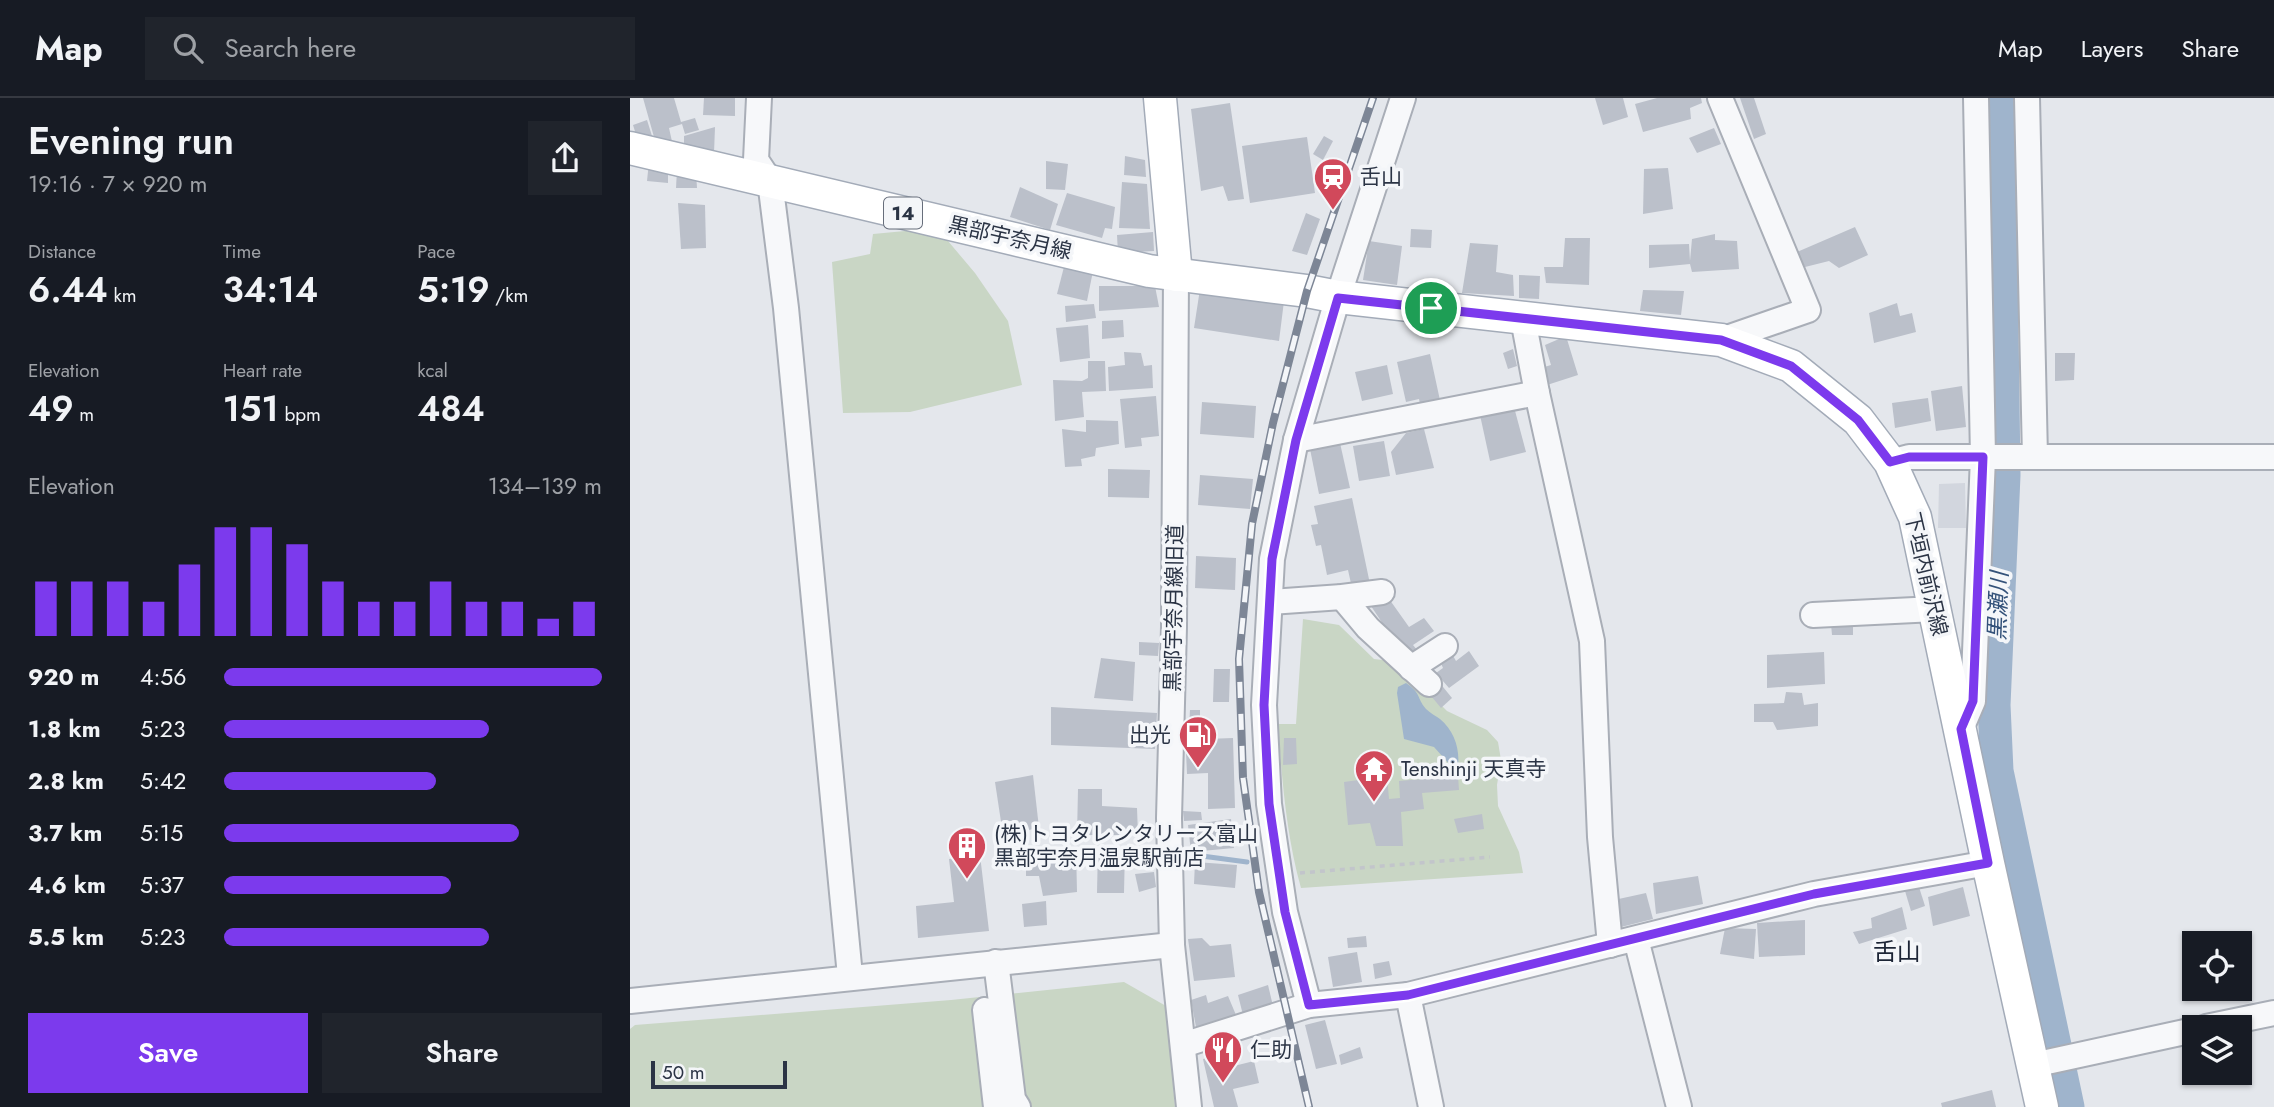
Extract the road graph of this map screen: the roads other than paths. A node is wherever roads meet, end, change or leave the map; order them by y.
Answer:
1 (759, 98) edge
2 (1160, 98) edge
3 (1403, 98) edge
4 (1720, 98) edge
5 (1976, 98) edge
6 (2027, 98) edge
7 (630, 148) edge
8 (770, 181) junction
9 (1176, 275) junction
10 (1338, 298) junction
11 (1524, 319) junction
12 (1721, 340) junction
13 (1537, 393) junction
14 (1296, 440) junction
15 (1983, 457) junction
16 (2029, 457) junction
17 (2274, 457) edge
18 (1890, 462) junction
19 (1382, 592) dead end
20 (1342, 597) junction
21 (1270, 602) junction
22 (1935, 609) junction
23 (1814, 615) dead end
24 (1445, 646) dead end
25 (1961, 729) junction
26 (1988, 863) junction
27 (1636, 939) junction
28 (1172, 944) junction
29 (1610, 945) junction
30 (988, 963) junction
31 (850, 976) junction
32 (1408, 995) junction
33 (630, 1000) edge
34 (1309, 1005) junction
35 (2274, 1013) edge
36 (2252, 1018) edge
37 (2182, 1032) edge
38 (1182, 1045) junction
39 (2039, 1064) junction
40 (996, 1107) edge
41 (1018, 1107) edge
42 (1189, 1107) edge
43 (1431, 1107) edge
44 (1679, 1107) edge
45 (2042, 1107) edge

1 - 8 street
2 - 9 main road
3 - 10 street
4 - 12 street
5 - 15 street
6 - 16 street
7 - 8 main road, 黒部宇奈月線 / 14
8 - 9 main road, 黒部宇奈月線 / 14
8 - 31 street
9 - 10 main road, 下垣内前沢線
9 - 28 street, 黒部宇奈月線旧道
10 - 11 main road, 下垣内前沢線
10 - 14 street
11 - 12 main road, 下垣内前沢線
11 - 13 street
12 - 18 main road, 下垣内前沢線
13 - 14 street
13 - 29 street
14 - 21 street
15 - 16 street
15 - 18 street
15 - 25 street
16 - 17 street
18 - 22 main road, 下垣内前沢線
19 - 20 street
20 - 21 street
20 - 24 street
21 - 34 street
22 - 23 street
22 - 25 main road, 下垣内前沢線
25 - 26 main road, 下垣内前沢線
26 - 27 street
26 - 39 main road, 下垣内前沢線
27 - 29 street
27 - 44 street
28 - 30 street
28 - 38 street, 黒部宇奈月線旧道
29 - 32 street
30 - 31 street
30 - 40 street
30 - 41 street
31 - 33 street
32 - 34 street
32 - 43 street
34 - 38 street
35 - 36 street
37 - 39 street
38 - 42 street, 黒部宇奈月線旧道
39 - 45 main road, 下垣内前沢線

